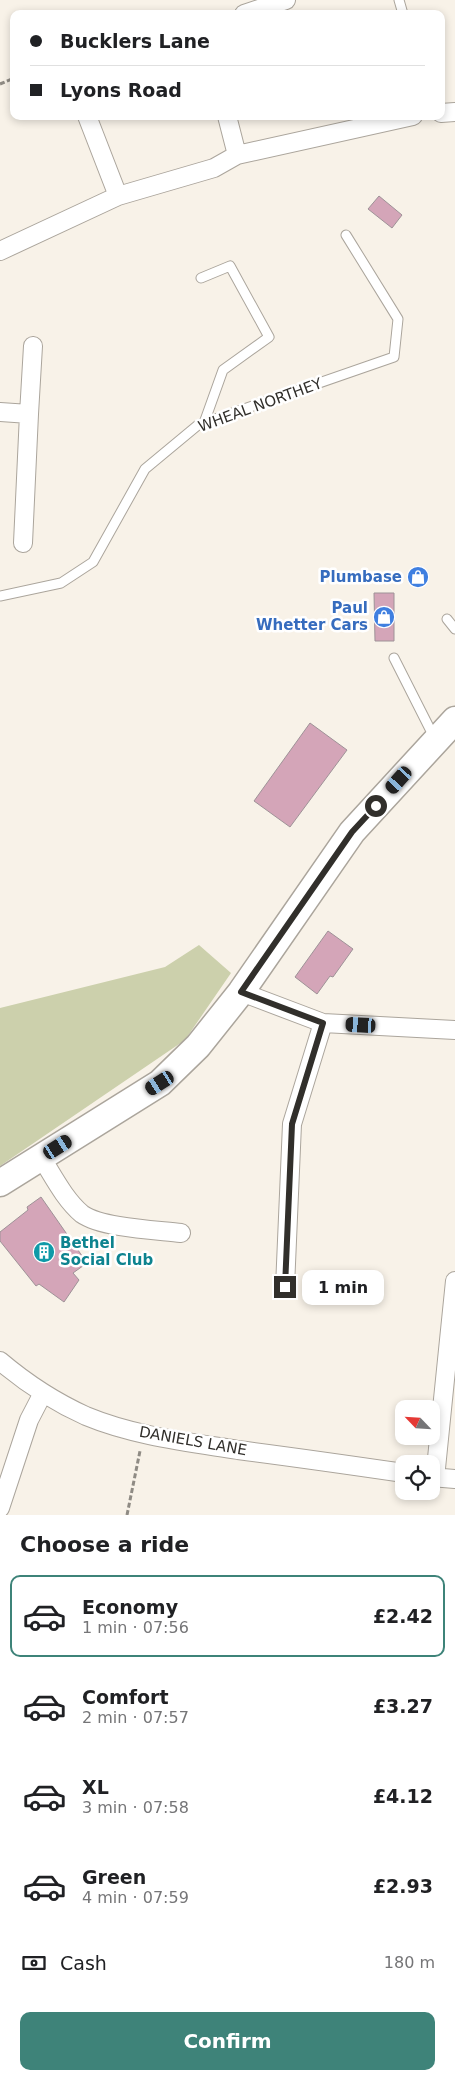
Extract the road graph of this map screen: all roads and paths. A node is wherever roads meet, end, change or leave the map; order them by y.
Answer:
1 (286, 0) edge
2 (256, 10) edge
3 (89, 120) edge
4 (228, 120) edge
5 (395, 120) edge
6 (237, 155) junction
7 (118, 196) junction
8 (346, 235) dead end
9 (0, 251) edge
10 (201, 278) dead end
11 (33, 346) dead end
12 (0, 412) edge
13 (30, 414) junction
14 (204, 423) junction
15 (23, 543) dead end
16 (0, 596) edge
17 (447, 619) dead end
18 (455, 628) edge
19 (394, 658) dead end
20 (455, 720) edge
21 (435, 740) junction
22 (241, 992) junction
23 (323, 1023) junction
24 (455, 1030) edge
25 (41, 1157) junction
26 (0, 1183) edge
27 (181, 1233) dead end
28 (455, 1281) edge
29 (285, 1287) dead end
30 (0, 1361) edge
31 (43, 1393) junction
32 (144, 1433) junction
33 (435, 1455) edge
34 (395, 1472) edge
35 (440, 1478) edge
36 (455, 1479) edge
37 (0, 1508) edge
38 (127, 1515) edge

1 - 2 street
3 - 7 street
4 - 6 street
5 - 6 street
6 - 7 street
7 - 9 street
8 - 14 lane, WHEAL NORTHEY
10 - 14 lane
11 - 13 street
12 - 13 street
13 - 15 street
14 - 16 lane, WHEAL NORTHEY
17 - 18 lane
19 - 21 lane
20 - 21 street
21 - 22 street
22 - 23 street
22 - 25 street
23 - 24 street
23 - 29 street
25 - 26 street
25 - 27 street
28 - 33 street
30 - 31 street, DANIELS LANE
31 - 32 street, DANIELS LANE
31 - 37 street
32 - 34 street, DANIELS LANE
32 - 38 path
35 - 36 street

